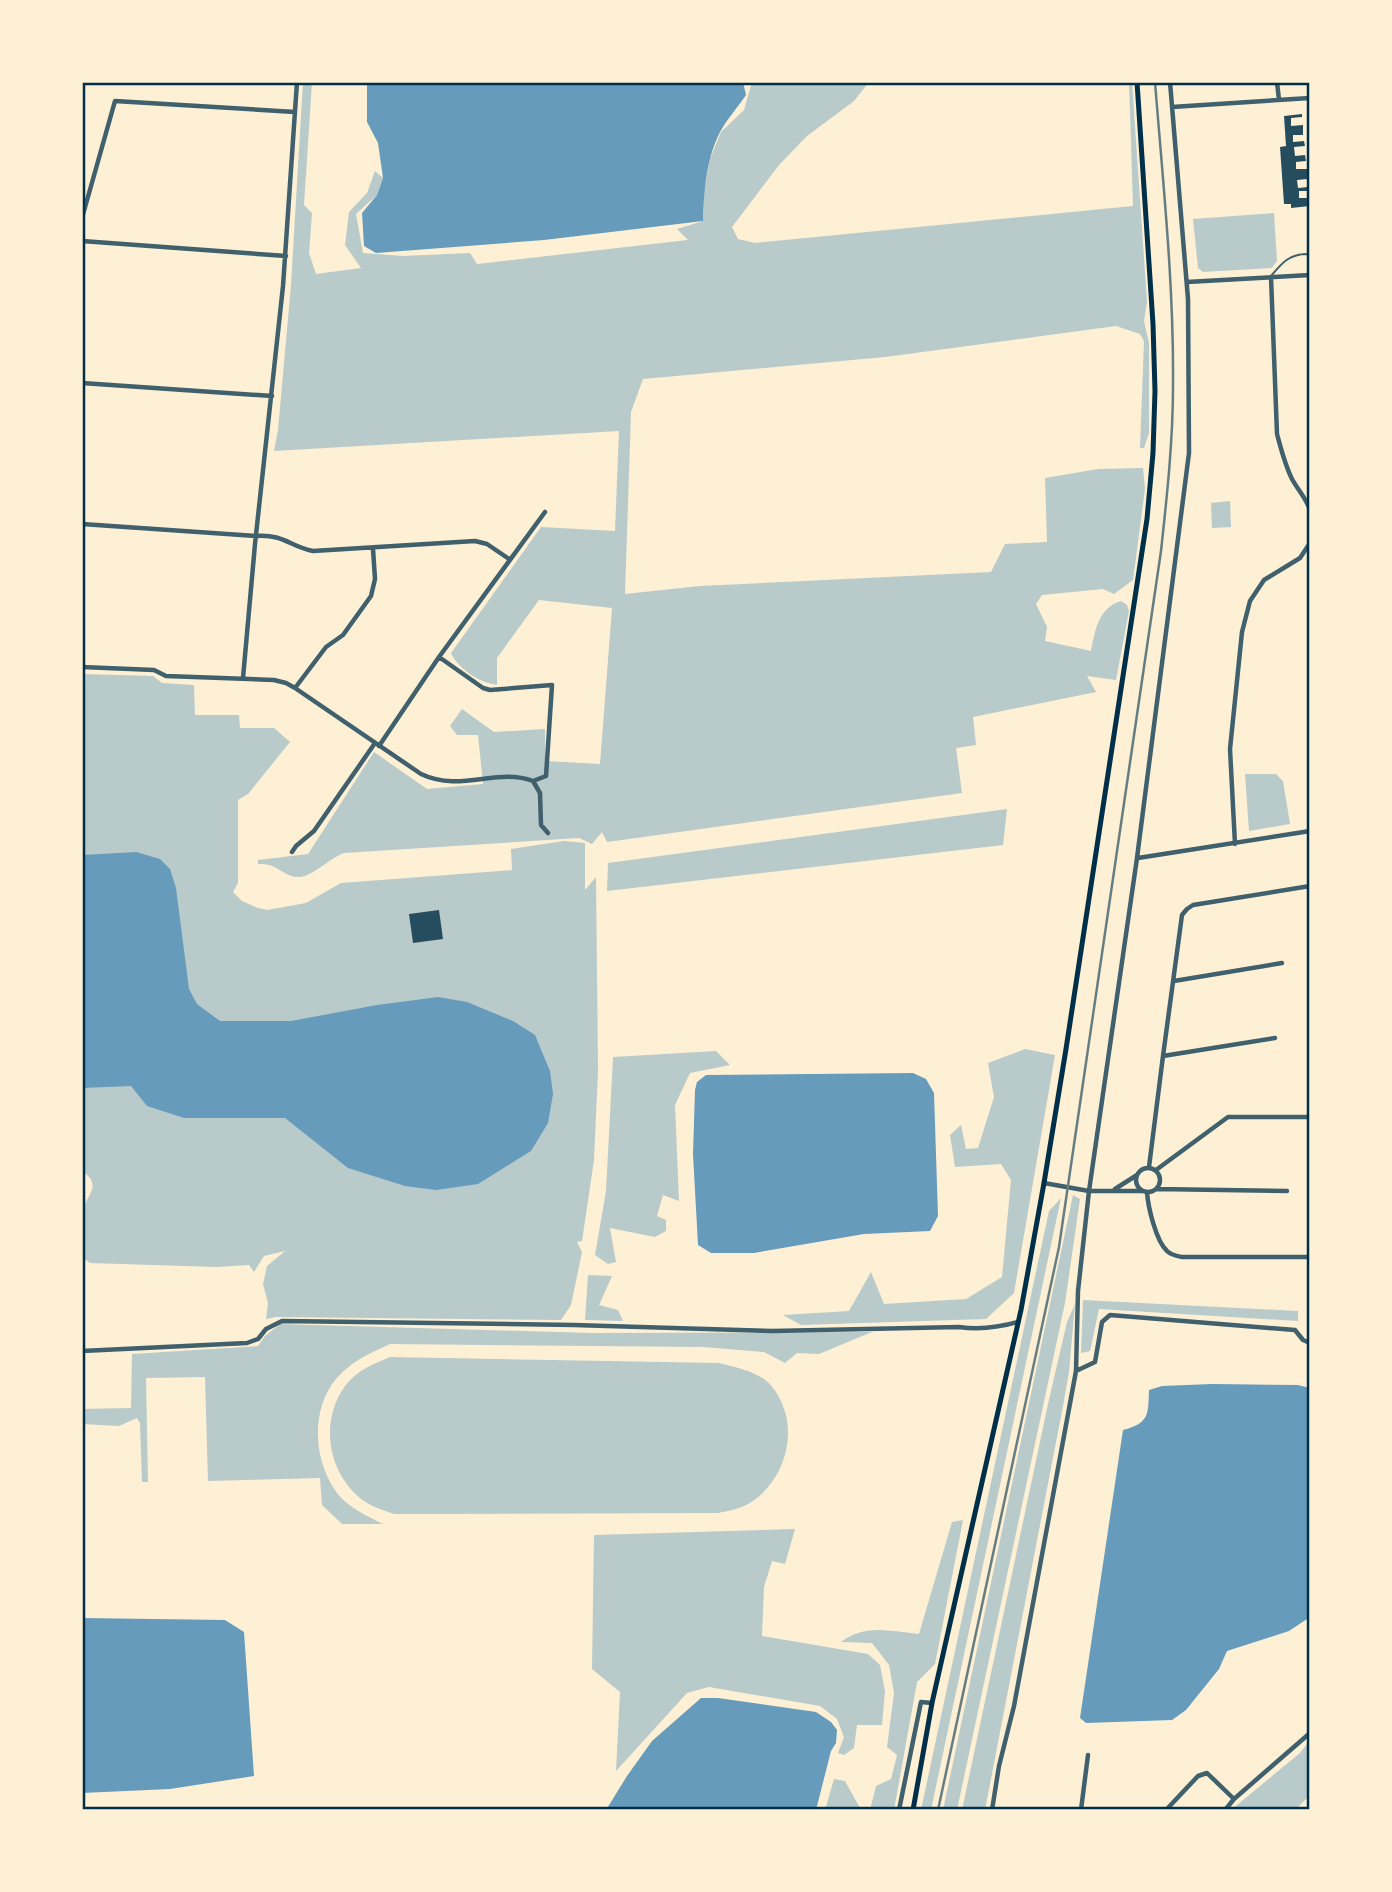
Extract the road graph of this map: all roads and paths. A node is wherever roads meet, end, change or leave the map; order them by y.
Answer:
1 (297, 82) edge
2 (1137, 82) edge
3 (1170, 82) edge
4 (1277, 82) edge
5 (1310, 98) edge
6 (1279, 100) junction
7 (1172, 107) junction
8 (295, 112) junction
9 (82, 218) edge
10 (82, 242) edge
11 (286, 256) junction
12 (1310, 256) edge
13 (1310, 275) edge
14 (1271, 277) junction
15 (1187, 282) junction
16 (82, 383) edge
17 (272, 396) junction
18 (1310, 510) edge
19 (545, 512) dead end
20 (82, 524) edge
21 (256, 537) junction
22 (1310, 543) edge
23 (373, 549) junction
24 (509, 559) junction
25 (439, 657) junction
26 (82, 667) edge
27 (243, 678) junction
28 (295, 688) junction
29 (377, 745) junction
30 (533, 781) junction
31 (1310, 831) edge
32 (548, 833) dead end
33 (1235, 844) junction
34 (292, 852) dead end
35 (1137, 858) junction
36 (1310, 887) edge
37 (1282, 963) dead end
38 (1174, 981) junction
39 (1275, 1038) dead end
40 (1163, 1056) junction
41 (1310, 1117) edge
42 (1149, 1167) junction
43 (1156, 1170) junction
44 (1137, 1175) junction
45 (1044, 1183) junction
46 (1156, 1189) junction
47 (1114, 1190) junction
48 (1089, 1191) junction
49 (1144, 1191) junction
50 (1287, 1191) dead end
51 (1310, 1257) edge
52 (1018, 1322) junction
53 (1310, 1343) edge
54 (82, 1351) edge
55 (1076, 1371) junction
56 (933, 1703) junction
57 (1310, 1733) edge
58 (1088, 1755) dead end
59 (1234, 1799) junction
60 (900, 1810) edge
61 (914, 1810) edge
62 (992, 1810) edge
63 (1082, 1810) edge
64 (1166, 1810) edge
65 (1225, 1810) edge

1 - 8 street
2 - 45 main road
3 - 7 street
4 - 6 street
5 - 6 street
6 - 7 street
7 - 15 street
8 - 9 street
8 - 11 street
10 - 11 street
11 - 17 street
12 - 14 lane
13 - 14 street
14 - 15 street
14 - 18 street
15 - 35 street
16 - 17 street
17 - 21 street
19 - 24 street
20 - 21 street
21 - 23 street
21 - 27 street
22 - 33 street
23 - 24 street
23 - 28 street
24 - 25 street
25 - 29 street
25 - 30 street
26 - 27 street
27 - 28 street
28 - 29 street
29 - 30 street
29 - 34 street
30 - 32 street
31 - 33 street
33 - 35 street
35 - 48 street
36 - 38 street
37 - 38 street
38 - 40 street
39 - 40 street
40 - 42 street
41 - 43 street
42 - 43 street
42 - 44 street
43 - 46 street
44 - 47 street
44 - 49 street
45 - 48 street
45 - 52 main road
46 - 49 street
46 - 50 street
47 - 48 street
47 - 49 street
48 - 55 street
49 - 51 street
52 - 54 street
52 - 56 main road
53 - 55 street
55 - 62 street
56 - 60 street
56 - 61 main road
57 - 59 street
58 - 63 street
59 - 64 street
59 - 65 street

